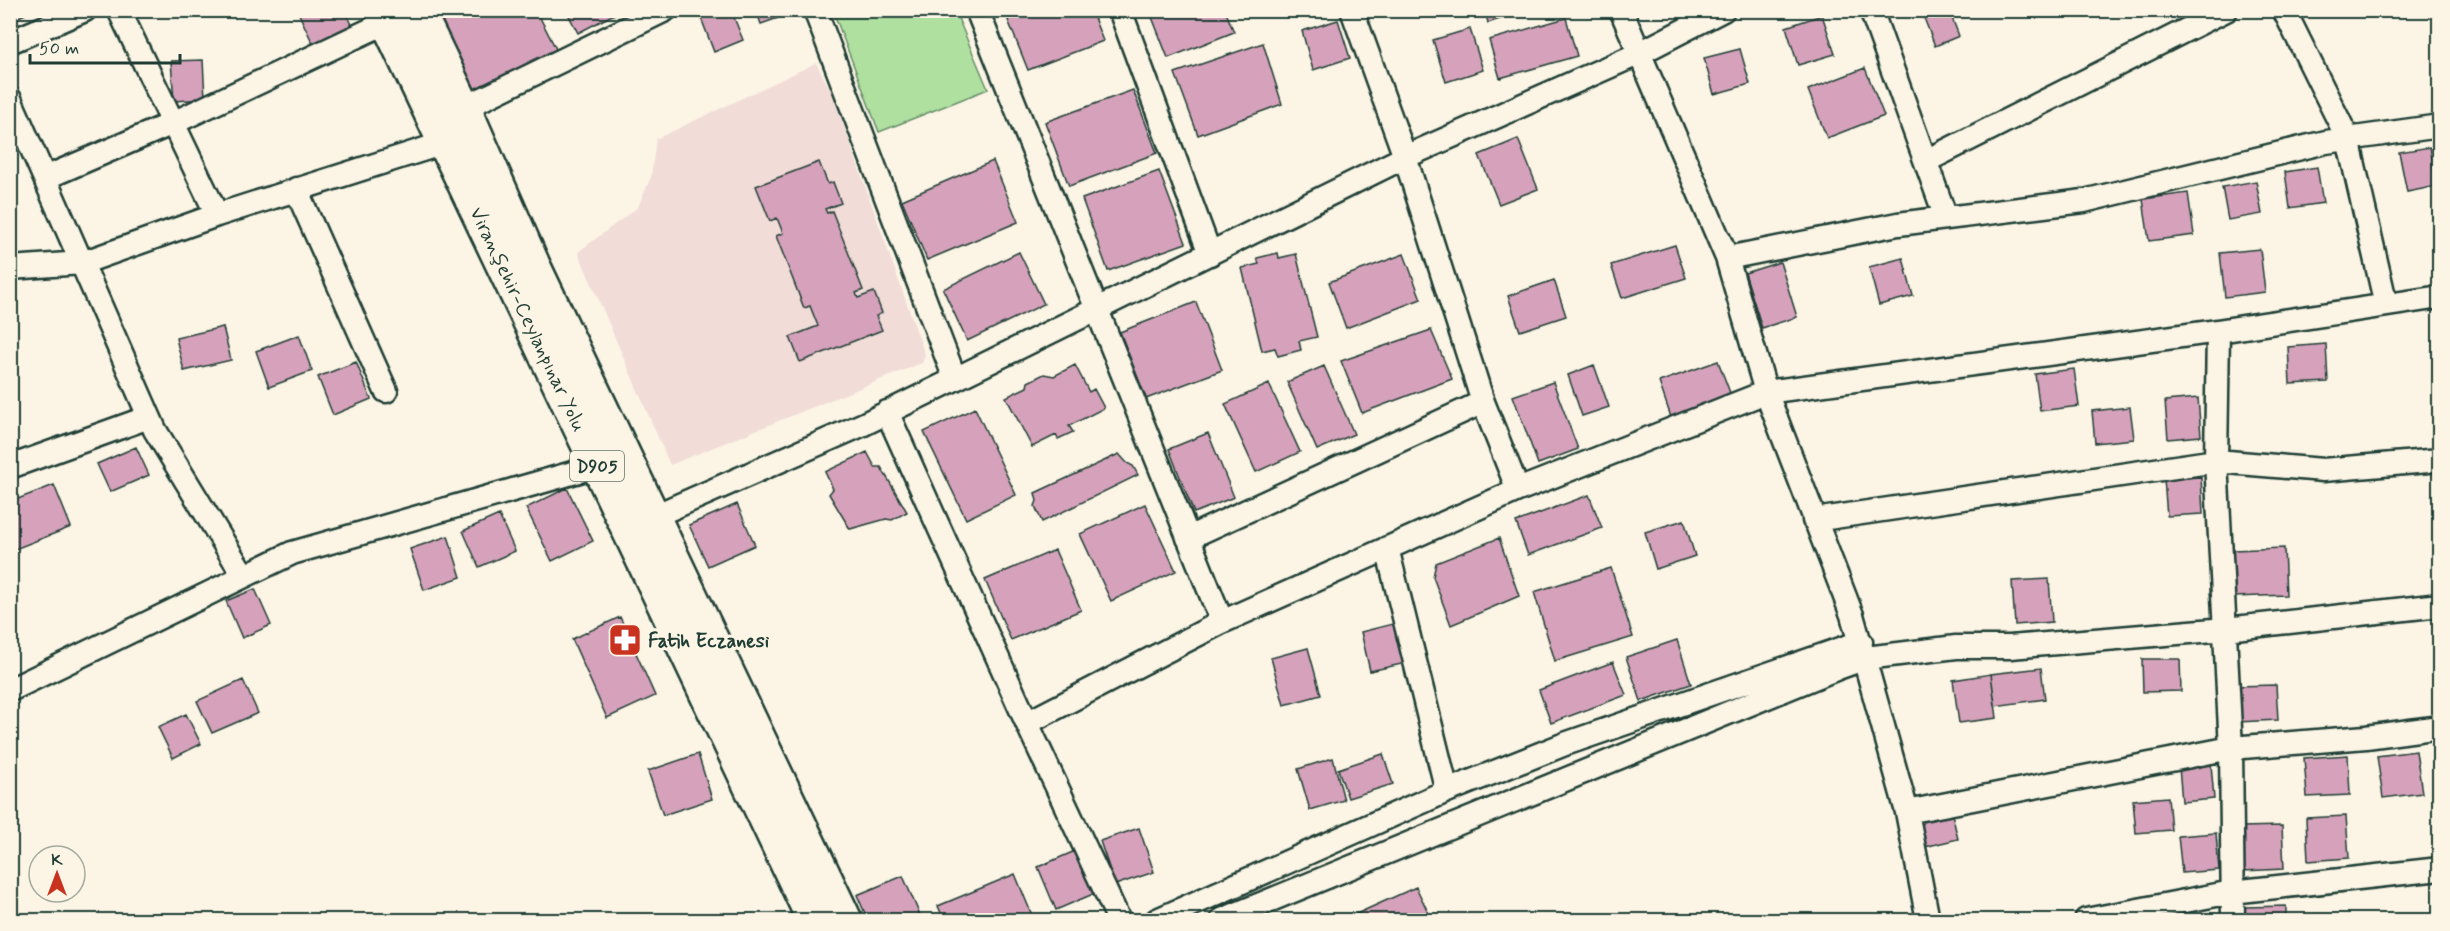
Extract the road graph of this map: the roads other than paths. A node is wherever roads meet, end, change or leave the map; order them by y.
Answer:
1 (85, 10) edge
2 (120, 10) edge
3 (417, 10) edge
4 (665, 10) edge
5 (815, 10) edge
6 (977, 10) edge
7 (1120, 10) edge
8 (1352, 10) edge
9 (1621, 10) edge
10 (1723, 10) edge
11 (1871, 10) edge
12 (2226, 10) edge
13 (2284, 10) edge
14 (385, 16) edge
15 (10, 42) edge
16 (1638, 54) junction
17 (10, 99) edge
18 (464, 108) junction
19 (173, 123) junction
20 (2439, 126) edge
21 (2348, 139) junction
22 (444, 143) junction
23 (1405, 157) junction
24 (1926, 161) junction
25 (45, 178) junction
26 (296, 189) junction
27 (217, 215) junction
28 (1946, 218) junction
29 (1210, 254) junction
30 (1727, 258) junction
31 (82, 263) junction
32 (10, 268) edge
33 (2439, 297) edge
34 (2386, 305) junction
35 (1096, 310) junction
36 (2218, 331) junction
37 (955, 380) junction
38 (386, 391) dead end
39 (1766, 392) junction
40 (1483, 402) junction
41 (887, 412) junction
42 (149, 417) junction
43 (2439, 460) edge
44 (2216, 461) junction
45 (597, 466) junction
46 (10, 467) edge
47 (1518, 490) junction
48 (652, 517) junction
49 (1814, 520) junction
50 (1188, 538) junction
51 (1387, 548) junction
52 (244, 576) junction
53 (2439, 605) edge
54 (1222, 622) junction
55 (2226, 628) junction
56 (1863, 650) junction
57 (10, 690) edge
58 (1027, 723) junction
59 (2439, 727) edge
60 (2230, 748) junction
61 (1447, 791) junction
62 (1907, 812) junction
63 (2439, 869) edge
64 (2232, 892) junction
65 (814, 921) edge
66 (845, 921) edge
67 (1119, 921) edge
68 (1157, 921) edge
69 (1222, 921) edge
70 (1928, 921) edge
71 (2086, 921) edge
72 (2233, 921) edge

1 - 15 street
2 - 19 street
3 - 18 main road, Viranşehir-Ceylanpınar Yolu / D905
4 - 18 street
5 - 37 street
6 - 35 street
7 - 29 street
8 - 23 street
9 - 16 street
10 - 16 street
11 - 24 street
12 - 24 street
13 - 21 street
14 - 19 street
14 - 22 main road, Viranşehir-Ceylanpınar Yolu / D905
16 - 23 street
16 - 30 street
17 - 25 street
18 - 48 main road, Viranşehir-Ceylanpınar Yolu / D905
19 - 25 street
19 - 27 street
20 - 21 street
21 - 28 street
21 - 34 street
22 - 26 street
22 - 45 main road, Viranşehir-Ceylanpınar Yolu / D905
23 - 29 street
23 - 40 street
24 - 28 street
25 - 31 street
26 - 27 street
26 - 38 street
27 - 31 street
28 - 30 street
29 - 35 street
30 - 39 street
31 - 32 street
31 - 42 street
33 - 34 street
34 - 36 street
35 - 37 street
35 - 50 street
36 - 39 street
36 - 44 street
37 - 41 street
39 - 47 street
39 - 49 street
40 - 47 street
40 - 50 street
41 - 48 street
41 - 58 street
42 - 46 street
42 - 52 street
43 - 44 street
44 - 49 street
44 - 55 street
45 - 52 street
45 - 65 main road, Viranşehir-Ceylanpınar Yolu / D905
47 - 51 street
48 - 66 main road, Viranşehir-Ceylanpınar Yolu / D905
49 - 56 street
50 - 54 street
51 - 54 street
51 - 61 street
52 - 57 street
53 - 55 street
54 - 58 street
55 - 56 street
55 - 60 street
56 - 61 street
56 - 62 street
56 - 69 street
58 - 67 street
59 - 60 street
60 - 62 street
60 - 64 street
61 - 68 street
62 - 70 street
63 - 64 street
64 - 71 street
64 - 72 street

